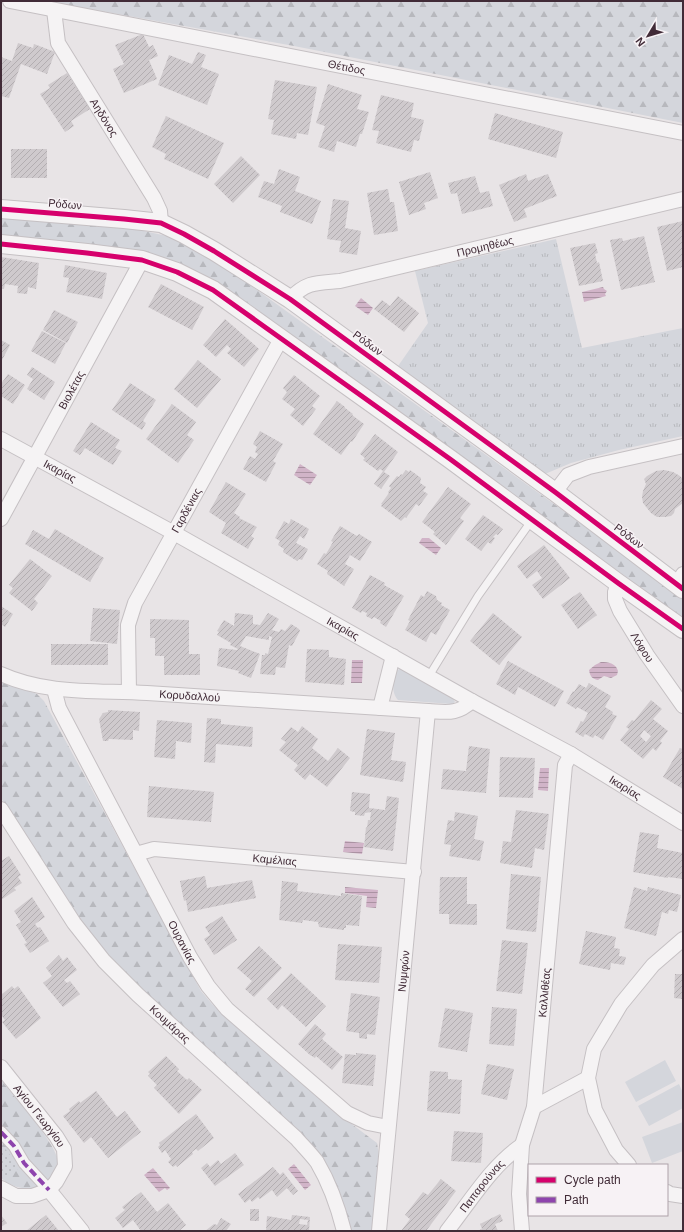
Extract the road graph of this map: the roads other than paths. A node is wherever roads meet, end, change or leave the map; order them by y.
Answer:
1 (19, 2) edge
2 (54, 10) junction
3 (683, 133) edge
4 (683, 199) edge
5 (1, 209) edge
6 (161, 223) junction
7 (1, 244) edge
8 (142, 260) junction
9 (290, 299) junction
10 (281, 339) junction
11 (1, 439) edge
12 (683, 446) edge
13 (35, 458) junction
14 (555, 492) junction
15 (1, 519) edge
16 (532, 520) junction
17 (174, 533) junction
18 (618, 583) junction
19 (681, 583) edge
20 (683, 628) edge
21 (393, 656) junction
22 (1, 674) edge
23 (429, 676) junction
24 (54, 689) junction
25 (129, 692) junction
26 (472, 701) junction
27 (683, 706) edge
28 (380, 708) junction
29 (428, 711) junction
30 (571, 754) junction
31 (1, 808) edge
32 (683, 823) edge
33 (136, 854) junction
34 (414, 872) junction
35 (683, 939) edge
36 (1, 1067) edge
37 (588, 1078) junction
38 (534, 1107) junction
39 (388, 1127) junction
40 (1, 1132) edge
41 (522, 1145) junction
42 (629, 1164) edge
43 (1, 1188) edge
44 (49, 1190) junction
45 (668, 1193) edge
46 (683, 1196) edge
47 (82, 1231) edge
48 (344, 1231) edge
49 (379, 1231) edge
50 (447, 1231) edge
51 (522, 1231) edge

1 - 2 street, Θέτιδος
2 - 3 street, Θέτιδος
2 - 6 street, Αηδόνος
4 - 9 street, Προμηθέως
5 - 6 street, Ρόδων
6 - 9 street, Ρόδων
7 - 8 street
8 - 10 street
8 - 13 street, Βιολέτας
9 - 14 street, Ρόδων
10 - 16 street
10 - 17 street, Γαρδένιας
11 - 13 street, Ικαρίας
12 - 14 street
13 - 15 street, Βιολέτας
13 - 17 street, Ικαρίας
14 - 19 street, Ρόδων
16 - 18 street
16 - 23 lane
17 - 21 street, Ικαρίας
17 - 25 street, Γαρδένιας
18 - 20 street
18 - 27 street, Λόφου
21 - 23 street, Ικαρίας
21 - 28 street
22 - 24 street, Κορυδαλλού
23 - 26 street, Ικαρίας
24 - 25 street, Κορυδαλλού
24 - 33 street, Ουρανίας
25 - 28 street, Κορυδαλλού
26 - 29 street, Κορυδαλλού
26 - 30 street, Ικαρίας
28 - 29 street, Κορυδαλλού
29 - 34 street, Νυμφών
30 - 32 street, Ικαρίας
30 - 38 street, Καλλιθέας
31 - 48 street, Κουμάρας
33 - 34 street, Καμέλιας
33 - 39 street, Ουρανίας
34 - 39 street, Νυμφών
35 - 37 street
36 - 44 street, Αγίου Γεωργίου
37 - 38 street
37 - 42 street
38 - 41 street, Καλλιθέας
39 - 49 street, Νυμφών
40 - 44 street
41 - 50 street, Παπαρούνας
41 - 51 street, Καλλιθέας
43 - 44 street
44 - 47 street
45 - 46 street

